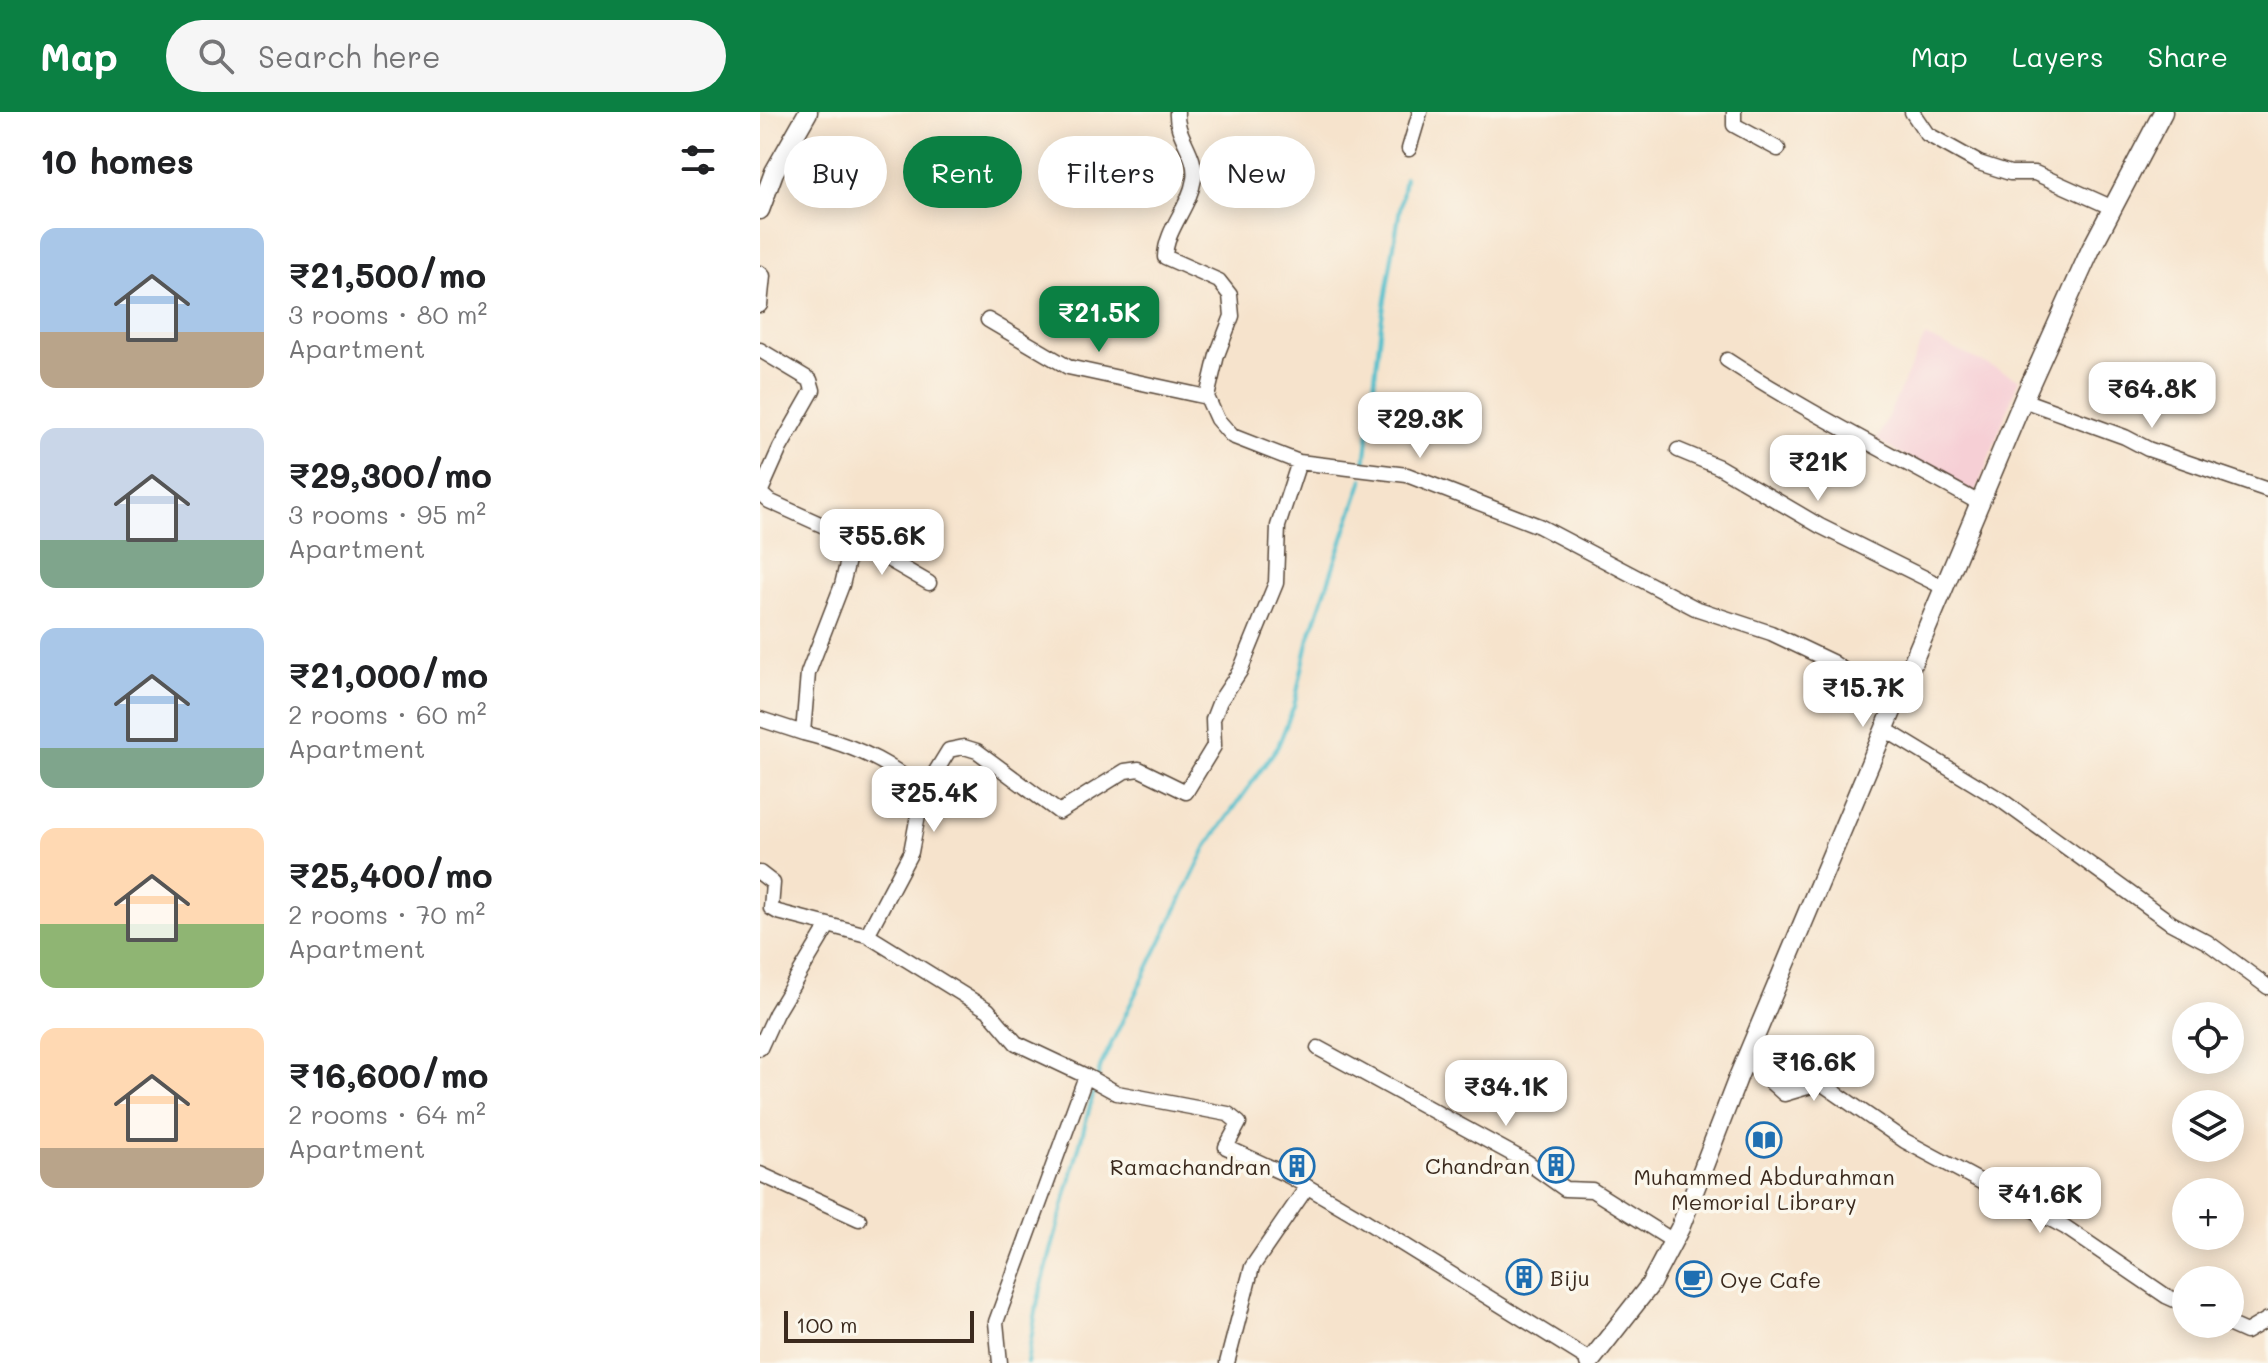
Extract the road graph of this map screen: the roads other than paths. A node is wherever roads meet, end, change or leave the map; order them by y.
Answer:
1 (808, 112) edge
2 (1177, 112) edge
3 (1420, 112) edge
4 (1734, 112) edge
5 (1912, 112) edge
6 (2163, 112) edge
7 (1409, 149) dead end
8 (1778, 149) dead end
9 (2113, 208) junction
10 (760, 210) edge
11 (760, 273) edge
12 (760, 305) edge
13 (988, 320) dead end
14 (760, 350) edge
15 (1727, 360) dead end
16 (1207, 397) junction
17 (2023, 400) junction
18 (1678, 450) dead end
19 (1299, 462) junction
20 (2268, 490) edge
21 (1981, 504) junction
22 (853, 539) junction
23 (929, 583) dead end
24 (1945, 588) junction
25 (1895, 706) junction
26 (760, 719) edge
27 (1886, 730) junction
28 (803, 733) junction
29 (922, 794) junction
30 (760, 873) edge
31 (828, 926) junction
32 (867, 935) junction
33 (2268, 987) edge
34 (760, 1048) edge
35 (1318, 1048) dead end
36 (1746, 1060) junction
37 (1092, 1080) junction
38 (760, 1174) edge
39 (1307, 1187) junction
40 (859, 1219) dead end
41 (1673, 1241) junction
42 (2172, 1299) edge
43 (2268, 1319) edge
44 (2244, 1331) edge
45 (1590, 1362) edge
46 (1000, 1363) edge
47 (1227, 1363) edge

1 - 10 main road
2 - 16 street
3 - 7 street
4 - 8 street
5 - 9 street
6 - 9 main road
9 - 17 main road
11 - 12 street
13 - 16 street
14 - 22 street
15 - 21 street
16 - 19 street
17 - 20 street
17 - 21 main road
18 - 24 street
19 - 25 street
19 - 29 street
21 - 24 main road
22 - 23 street
22 - 28 street
24 - 25 main road
25 - 27 main road
26 - 28 street
27 - 33 street
27 - 36 main road
28 - 29 street
29 - 32 street
30 - 31 street
31 - 32 street
31 - 34 street
32 - 37 street
35 - 41 street
36 - 41 main road
36 - 42 street
37 - 39 street
37 - 46 street
38 - 40 street
39 - 45 street
39 - 47 street
41 - 45 main road
43 - 44 street

